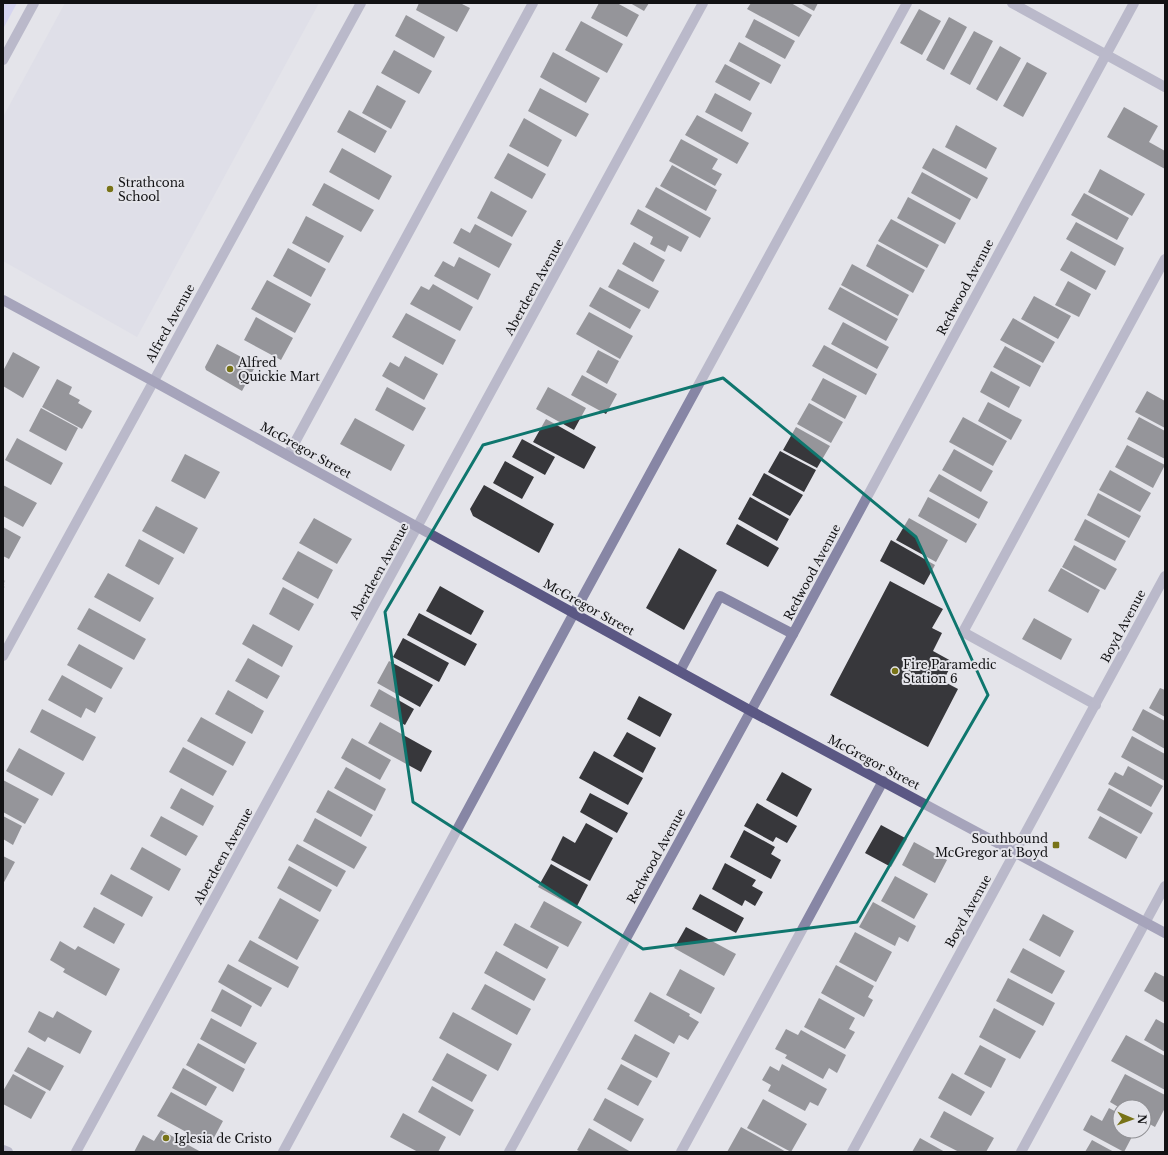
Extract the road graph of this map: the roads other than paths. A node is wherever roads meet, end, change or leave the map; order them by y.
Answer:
1 (34, 3) edge
2 (361, 3) edge
3 (533, 3) edge
4 (704, 3) edge
5 (908, 3) edge
6 (1012, 3) edge
7 (1134, 3) edge
8 (1105, 54) junction
9 (3, 60) edge
10 (1165, 87) edge
11 (1165, 259) edge
12 (3, 300) edge
13 (153, 381) junction
14 (288, 455) junction
15 (418, 527) junction
16 (1165, 576) edge
17 (574, 613) junction
18 (793, 634) junction
19 (3, 656) edge
20 (680, 672) junction
21 (1096, 705) junction
22 (751, 711) junction
23 (883, 781) junction
24 (1015, 852) junction
25 (1165, 886) edge
26 (1145, 923) junction
27 (1165, 934) edge
28 (3, 1150) edge
29 (8, 1152) edge
30 (76, 1152) edge
31 (283, 1152) edge
32 (509, 1152) edge
33 (682, 1152) edge
34 (852, 1152) edge
35 (1021, 1152) edge

1 - 9 street
2 - 13 street, Alfred Avenue
3 - 14 street
4 - 15 street, Aberdeen Avenue
5 - 17 street
6 - 8 street
7 - 8 street, Redwood Avenue
8 - 10 street
8 - 18 street, Redwood Avenue
11 - 21 street
12 - 13 main road, McGregor Street
13 - 14 main road, McGregor Street
13 - 19 street, Alfred Avenue
14 - 15 main road, McGregor Street
15 - 17 main road, McGregor Street
15 - 30 street, Aberdeen Avenue
16 - 21 street, Boyd Avenue
17 - 20 main road, McGregor Street
17 - 31 street
18 - 20 street
18 - 22 street, Redwood Avenue
20 - 22 main road, McGregor Street
21 - 24 street, Boyd Avenue
22 - 23 main road, McGregor Street
22 - 32 street, Redwood Avenue
23 - 24 main road, McGregor Street
23 - 33 street
24 - 26 main road, McGregor Street
24 - 34 street, Boyd Avenue
25 - 26 street
26 - 27 main road, McGregor Street
26 - 35 street
28 - 29 street

